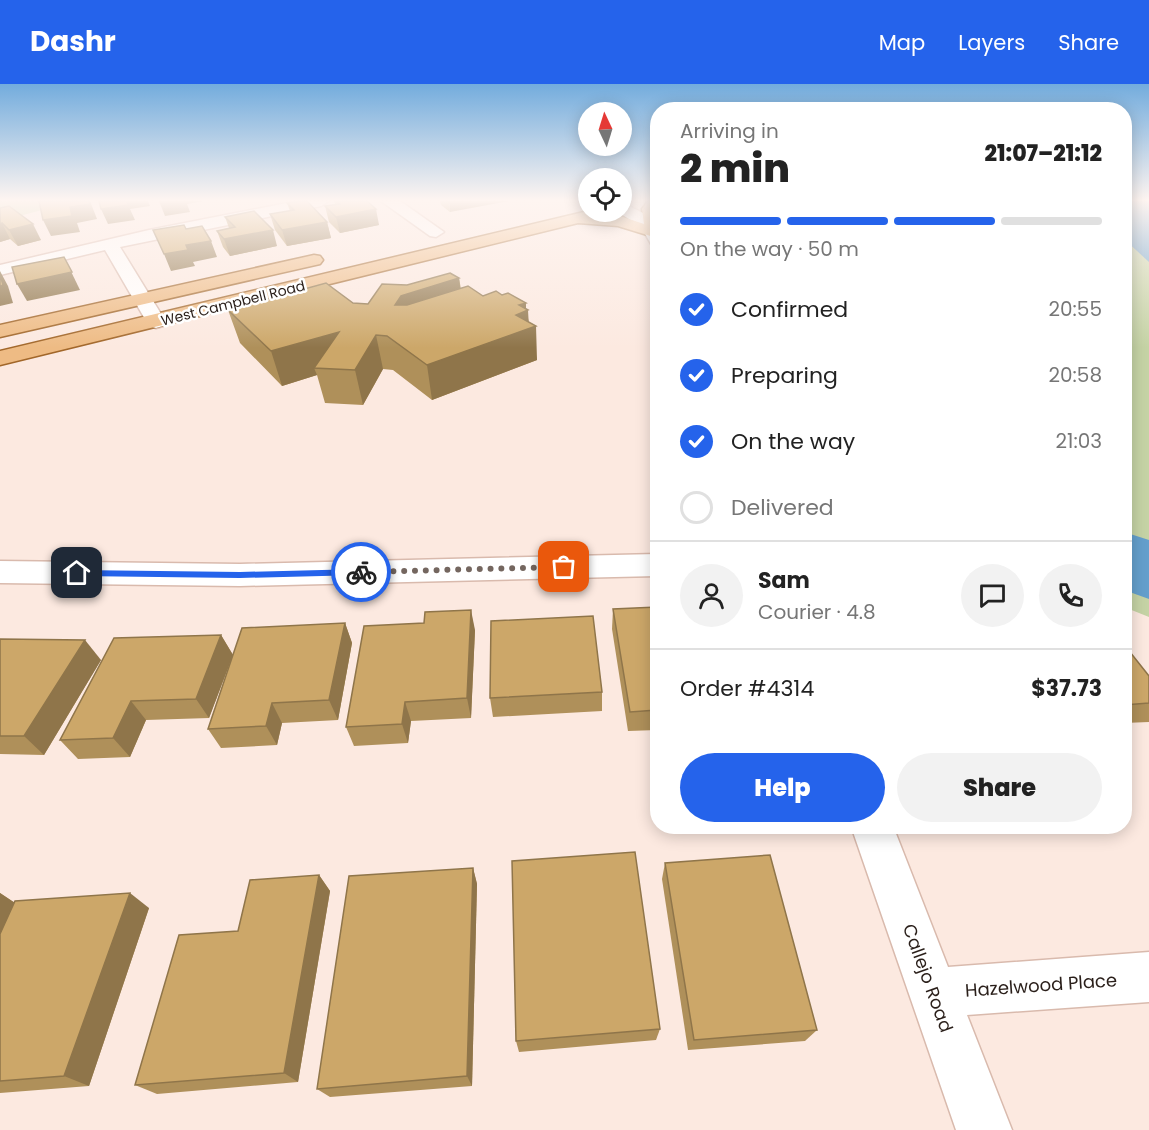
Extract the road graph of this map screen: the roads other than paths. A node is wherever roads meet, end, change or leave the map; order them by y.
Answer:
1 (85, 250) edge
2 (114, 250) edge
3 (450, 250) edge
4 (331, 256) dead end
5 (0, 270) edge
6 (144, 299) junction
7 (156, 322) junction
8 (0, 331) edge
9 (0, 358) edge
10 (650, 565) edge
11 (0, 572) edge
12 (875, 834) edge
13 (1149, 977) edge
14 (934, 993) junction
15 (984, 1130) edge

1 - 5 street
2 - 6 street
3 - 7 main road, West Campbell Road
4 - 6 main road, West Campbell Road
6 - 7 street
6 - 8 main road, West Campbell Road
7 - 9 main road, West Campbell Road
10 - 11 street
12 - 14 street, Callejo Road
13 - 14 street, Hazelwood Place
14 - 15 street, Callejo Road

